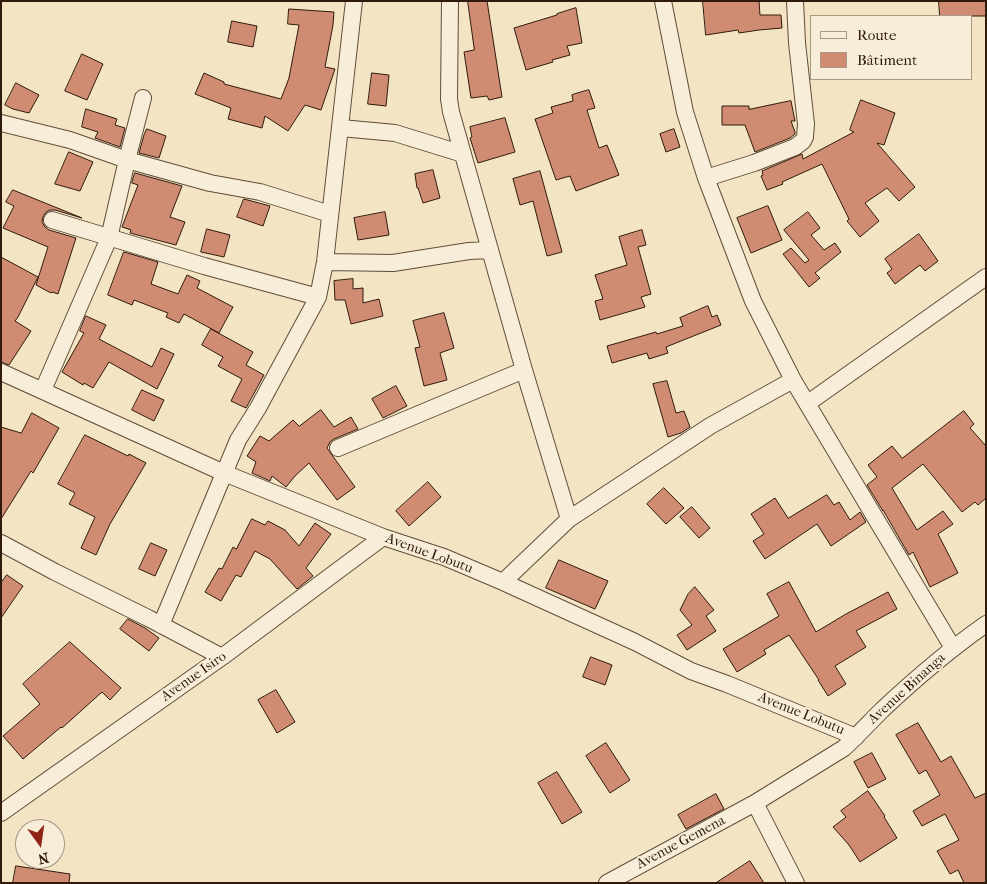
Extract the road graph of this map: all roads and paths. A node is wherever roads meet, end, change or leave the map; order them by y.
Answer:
1 (354, 1) edge
2 (450, 1) edge
3 (663, 1) edge
4 (794, 1) edge
5 (144, 98) dead end
6 (1, 122) edge
7 (341, 128) junction
8 (463, 154) junction
9 (126, 160) junction
10 (706, 178) junction
11 (330, 214) junction
12 (52, 220) dead end
13 (109, 238) junction
14 (490, 250) junction
15 (325, 262) junction
16 (986, 277) edge
17 (318, 298) junction
18 (524, 370) junction
19 (1, 372) edge
20 (793, 380) junction
21 (43, 390) junction
22 (808, 403) junction
23 (338, 448) dead end
24 (224, 473) junction
25 (569, 519) junction
26 (383, 537) junction
27 (1, 543) edge
28 (503, 582) junction
29 (986, 624) edge
30 (161, 625) junction
31 (953, 648) junction
32 (222, 657) junction
33 (856, 737) junction
34 (754, 803) junction
35 (1, 813) edge
36 (607, 883) edge
37 (796, 883) edge

1 - 7 street
2 - 8 street
3 - 10 street
4 - 10 street
5 - 9 street
6 - 9 street
7 - 8 street
7 - 11 street
8 - 14 street
9 - 11 street
9 - 13 street
10 - 20 street
11 - 15 street
12 - 13 street
13 - 17 street
13 - 21 street
14 - 15 street
14 - 18 street
15 - 17 street
16 - 22 street
17 - 24 street
18 - 23 street
18 - 25 street
19 - 21 street, Avenue Lobutu
20 - 22 street
20 - 25 street
21 - 24 street, Avenue Lobutu
22 - 31 street
24 - 26 street, Avenue Lobutu
24 - 30 street
25 - 28 street
26 - 28 street, Avenue Lobutu
26 - 32 street, Avenue Isiro
27 - 30 street
28 - 33 street, Avenue Lobutu
29 - 31 street, Avenue Binanga
30 - 32 street
31 - 33 street, Avenue Binanga
32 - 35 street, Avenue Isiro
33 - 34 street, Avenue Binanga
34 - 36 street, Avenue Gemena
34 - 37 street

